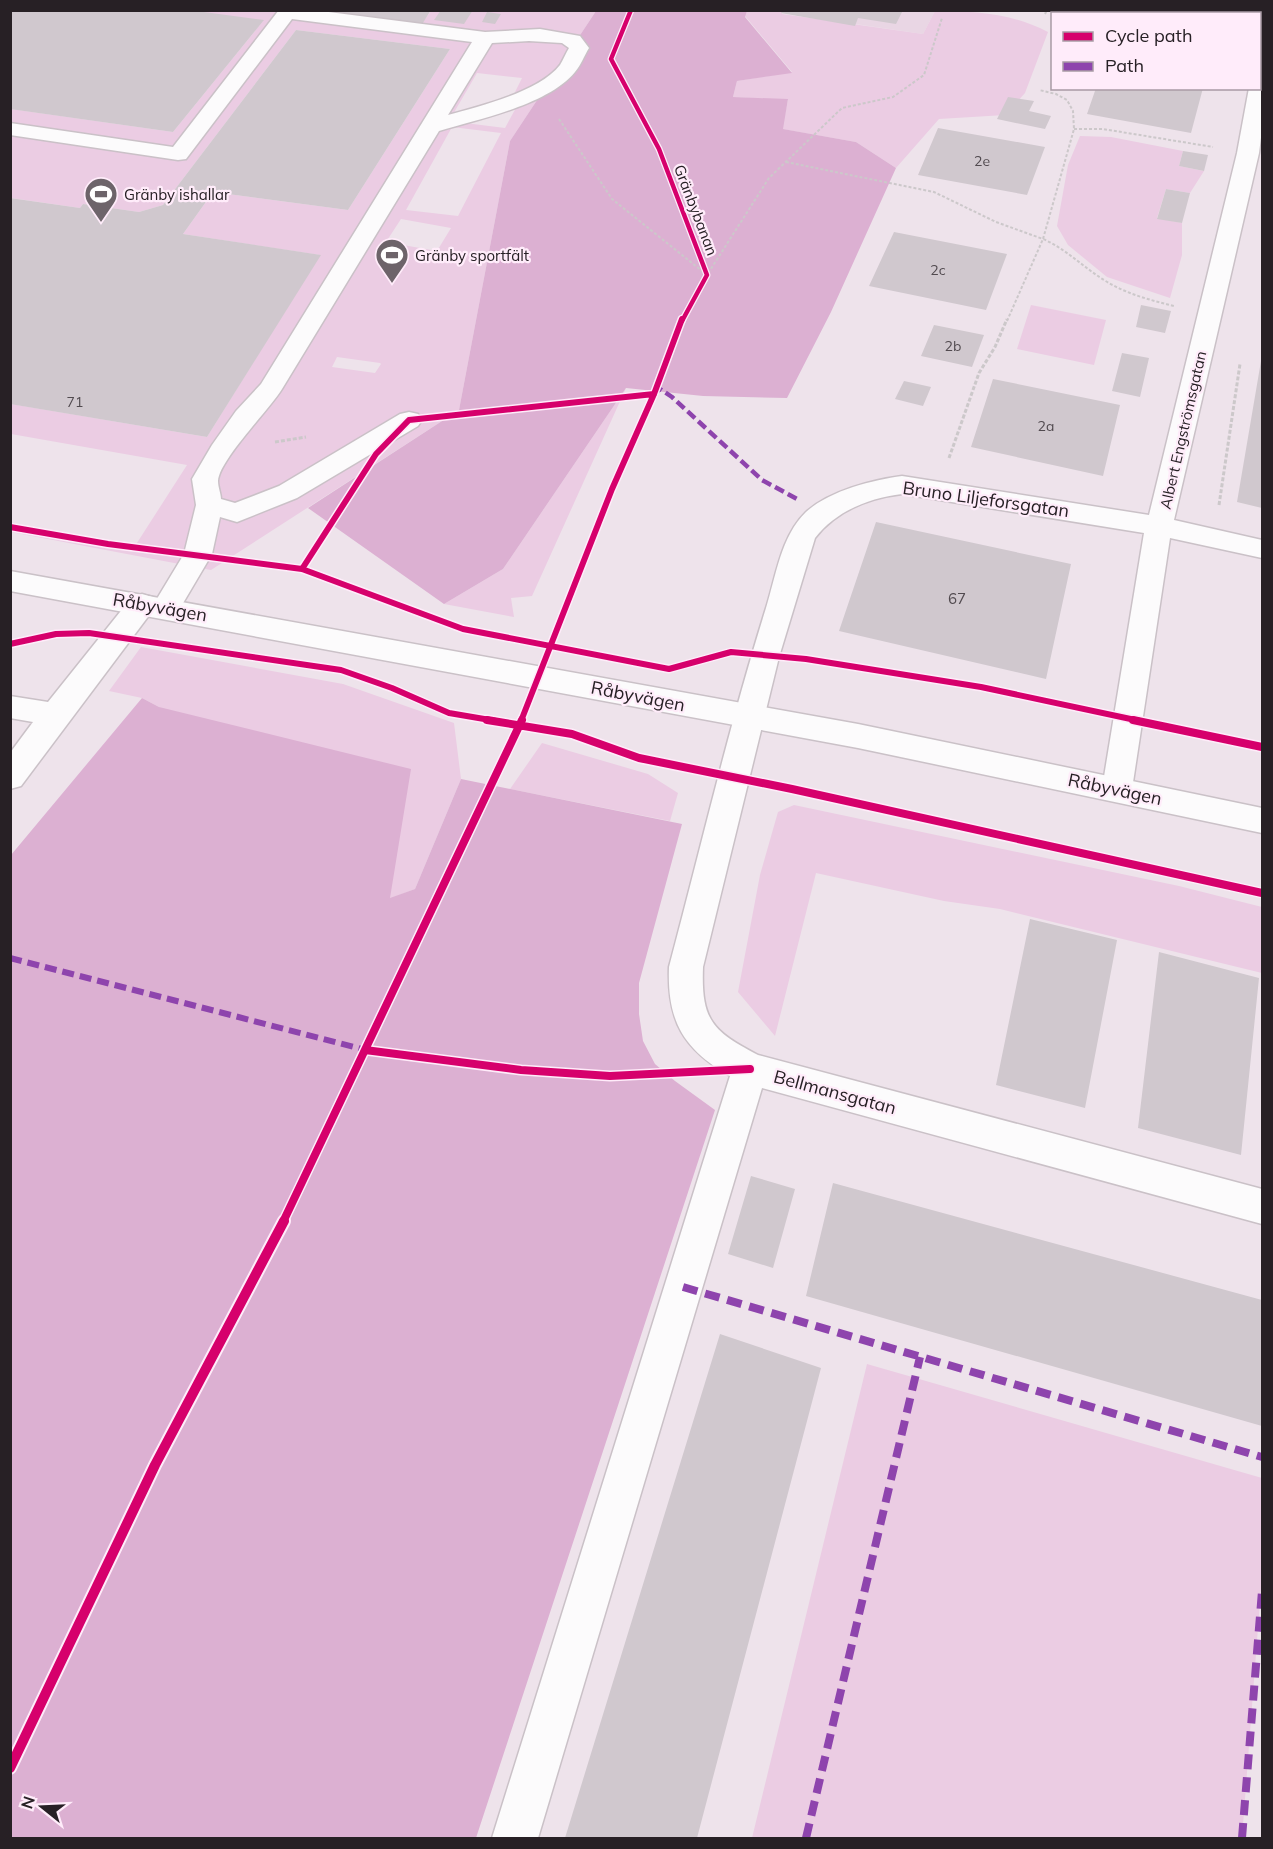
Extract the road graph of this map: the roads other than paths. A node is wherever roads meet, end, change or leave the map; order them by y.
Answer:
1 (485, 38) junction
2 (1260, 90) edge
3 (429, 127) junction
4 (10, 129) edge
5 (409, 420) dead end
6 (209, 505) junction
7 (1160, 526) junction
8 (1263, 549) edge
9 (10, 581) edge
10 (154, 606) junction
11 (10, 707) edge
12 (55, 715) junction
13 (750, 716) junction
14 (10, 777) edge
15 (1118, 789) junction
16 (1263, 821) edge
17 (750, 1069) junction
18 (1263, 1208) edge
19 (514, 1839) edge

1 - 3 street
1 - 3 street
1 - 4 street
2 - 7 street, Albert Engströmsgatan
3 - 6 street
5 - 6 street
6 - 10 street
7 - 8 street, Bruno Liljeforsgatan
7 - 13 street, Bruno Liljeforsgatan
7 - 15 street, Albert Engströmsgatan
9 - 10 street, Råbyvägen
10 - 12 street
10 - 13 street, Råbyvägen
11 - 12 street
12 - 14 street
13 - 15 street, Råbyvägen
13 - 17 street, Bellmansgatan
15 - 16 street, Råbyvägen
17 - 18 street, Bellmansgatan
17 - 19 street

